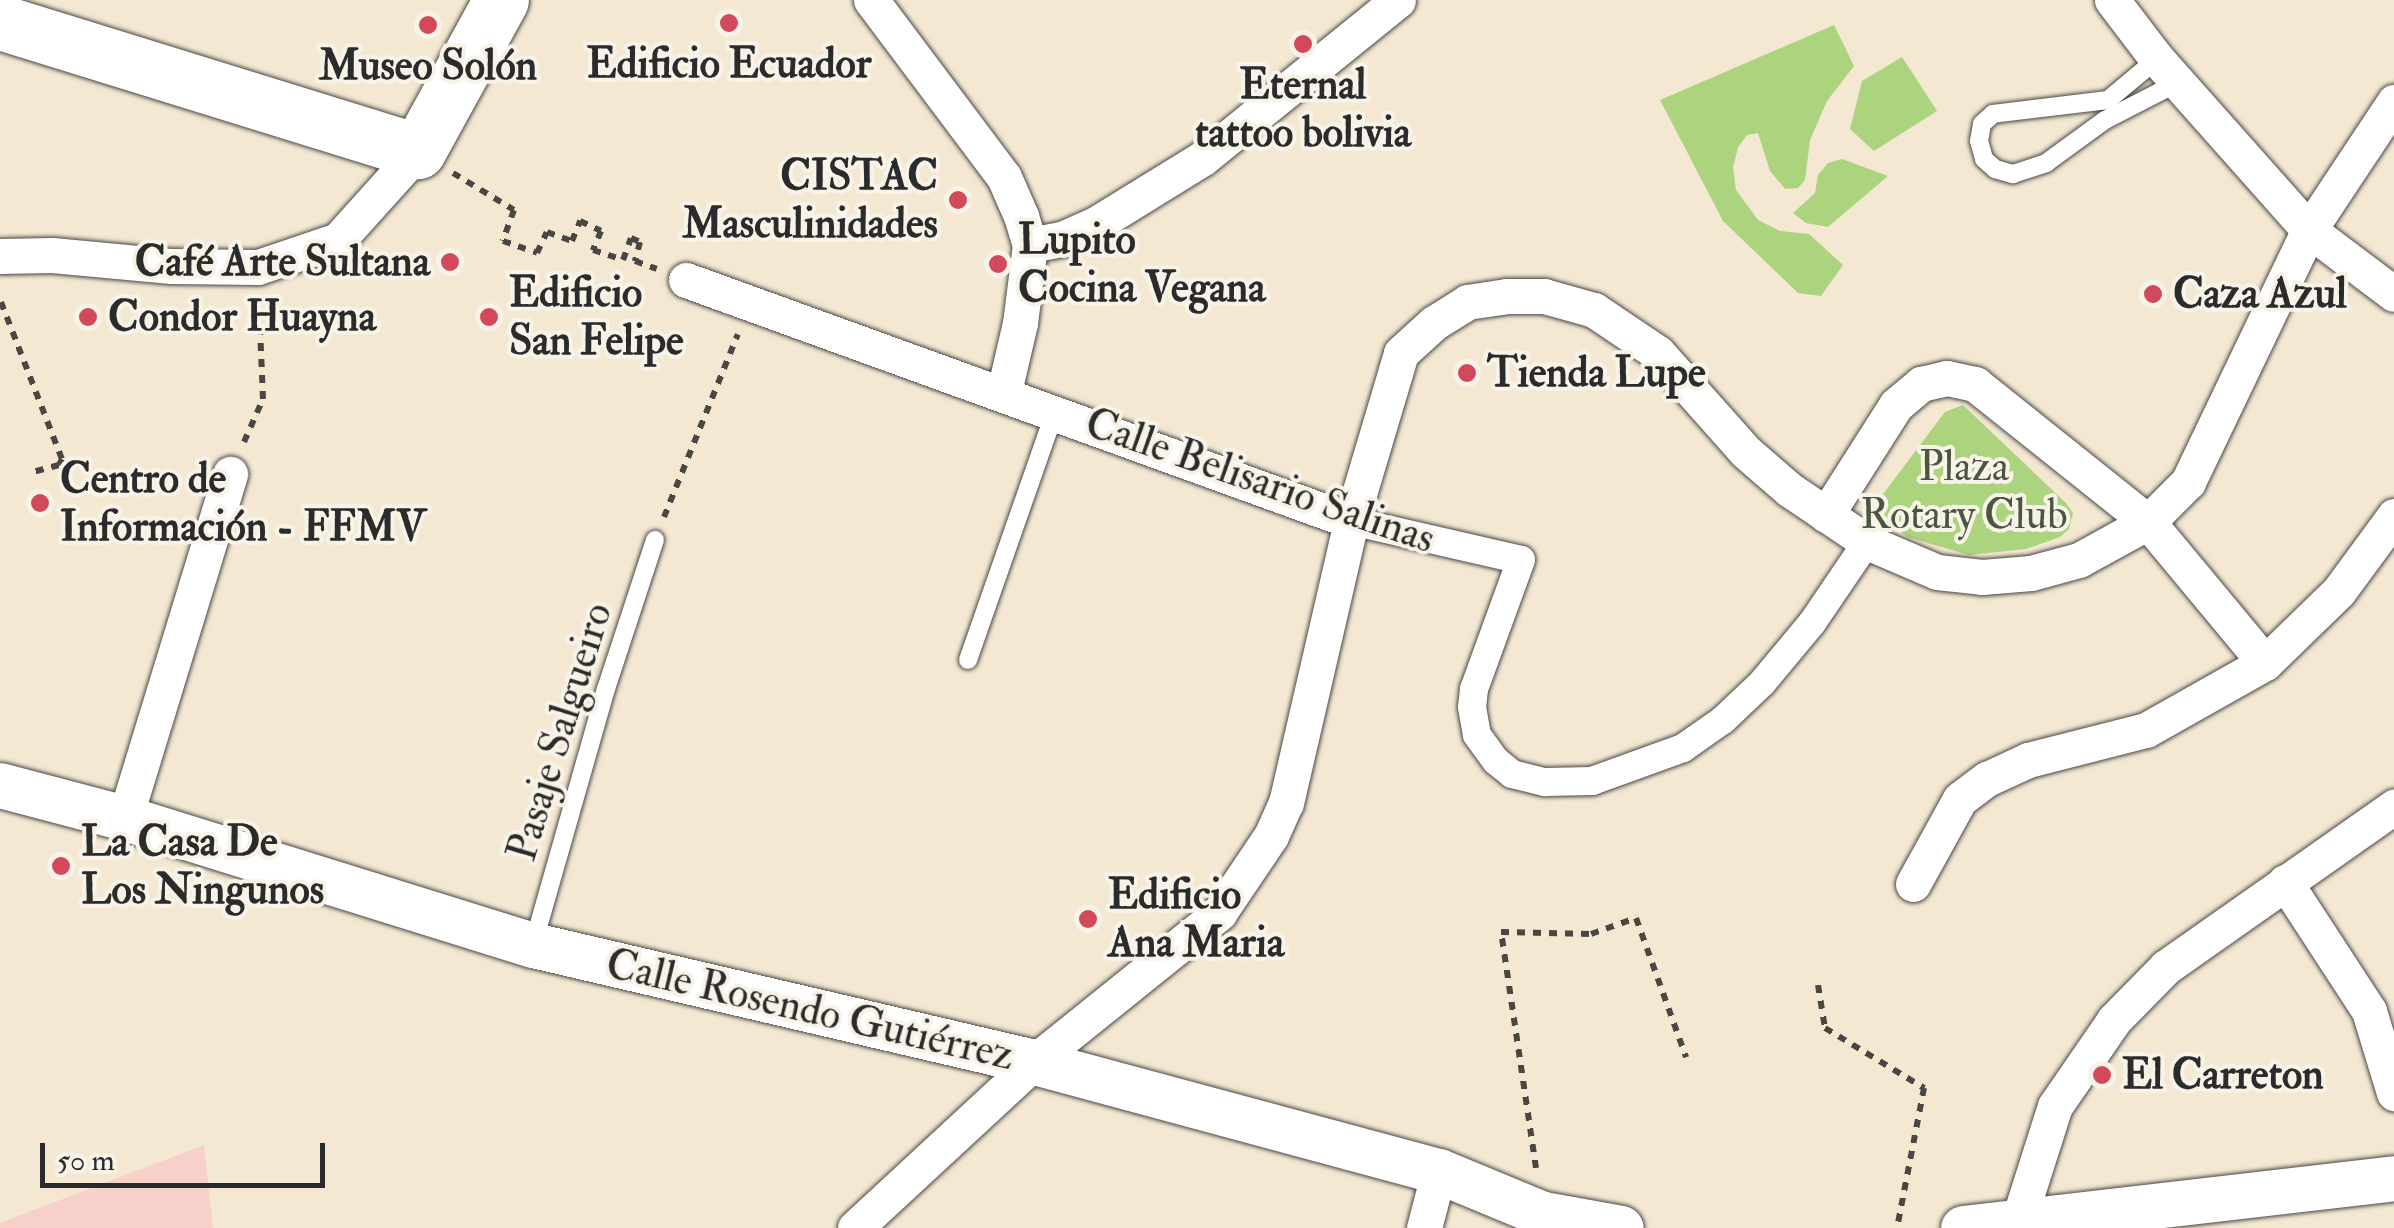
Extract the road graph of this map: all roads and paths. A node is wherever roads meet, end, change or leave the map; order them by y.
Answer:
1 (501, 0) edge
2 (871, 0) edge
3 (1398, 0) edge
4 (2112, 0) edge
5 (0, 22) edge
6 (2168, 70) junction
7 (2394, 102) edge
8 (418, 151) junction
9 (2310, 230) junction
10 (1030, 245) junction
11 (0, 256) edge
12 (258, 267) junction
13 (686, 280) joint
14 (2394, 294) edge
15 (0, 302) edge
16 (750, 305) junction
17 (1004, 392) junction
18 (1055, 411) junction
19 (30, 472) dead end
20 (230, 474) joint
21 (1826, 515) junction
22 (2394, 516) edge
23 (1351, 521) junction
24 (2148, 522) junction
25 (655, 540) joint
26 (1868, 542) junction
27 (968, 660) dead end
28 (2265, 663) junction
29 (0, 785) edge
30 (2394, 807) edge
31 (125, 818) junction
32 (2286, 882) junction
33 (1913, 884) dead end
34 (534, 945) junction
35 (1818, 985) dead end
36 (1686, 1057) dead end
37 (1034, 1062) junction
38 (2394, 1093) edge
39 (1439, 1171) junction
40 (2394, 1178) edge
41 (1543, 1214) junction
42 (2018, 1225) edge
43 (854, 1228) edge
44 (1424, 1228) edge
45 (1621, 1228) edge
46 (1896, 1228) edge
47 (1963, 1228) edge

1 - 8 main road
2 - 10 street
3 - 10 street
4 - 6 street
5 - 8 main road
6 - 6 lane
6 - 9 street
7 - 9 street
8 - 12 street
8 - 13 path
9 - 14 street
9 - 24 street
10 - 17 street
11 - 12 street
12 - 20 path
13 - 16 street, Calle Belisario Salinas
15 - 19 path
16 - 17 street, Calle Belisario Salinas
16 - 25 path
17 - 18 street, Calle Belisario Salinas
18 - 23 street, Calle Belisario Salinas
18 - 27 lane
20 - 31 street
21 - 23 street
21 - 24 street
21 - 26 street
22 - 28 street
23 - 26 street, Calle Belisario Salinas
23 - 37 street
24 - 26 street
24 - 28 street
25 - 34 lane, Pasaje Salgueiro
28 - 33 street
29 - 31 street, Calle Rosendo Gutiérrez
30 - 32 street
31 - 34 street, Calle Rosendo Gutiérrez
32 - 38 street
32 - 42 street
34 - 37 street, Calle Rosendo Gutiérrez
35 - 46 path
36 - 41 path
37 - 39 street, Calle Rosendo Gutiérrez
37 - 43 street
39 - 41 street, Calle Rosendo Gutiérrez
39 - 44 street
40 - 42 street
41 - 45 street, Calle Rosendo Gutiérrez
42 - 47 street

